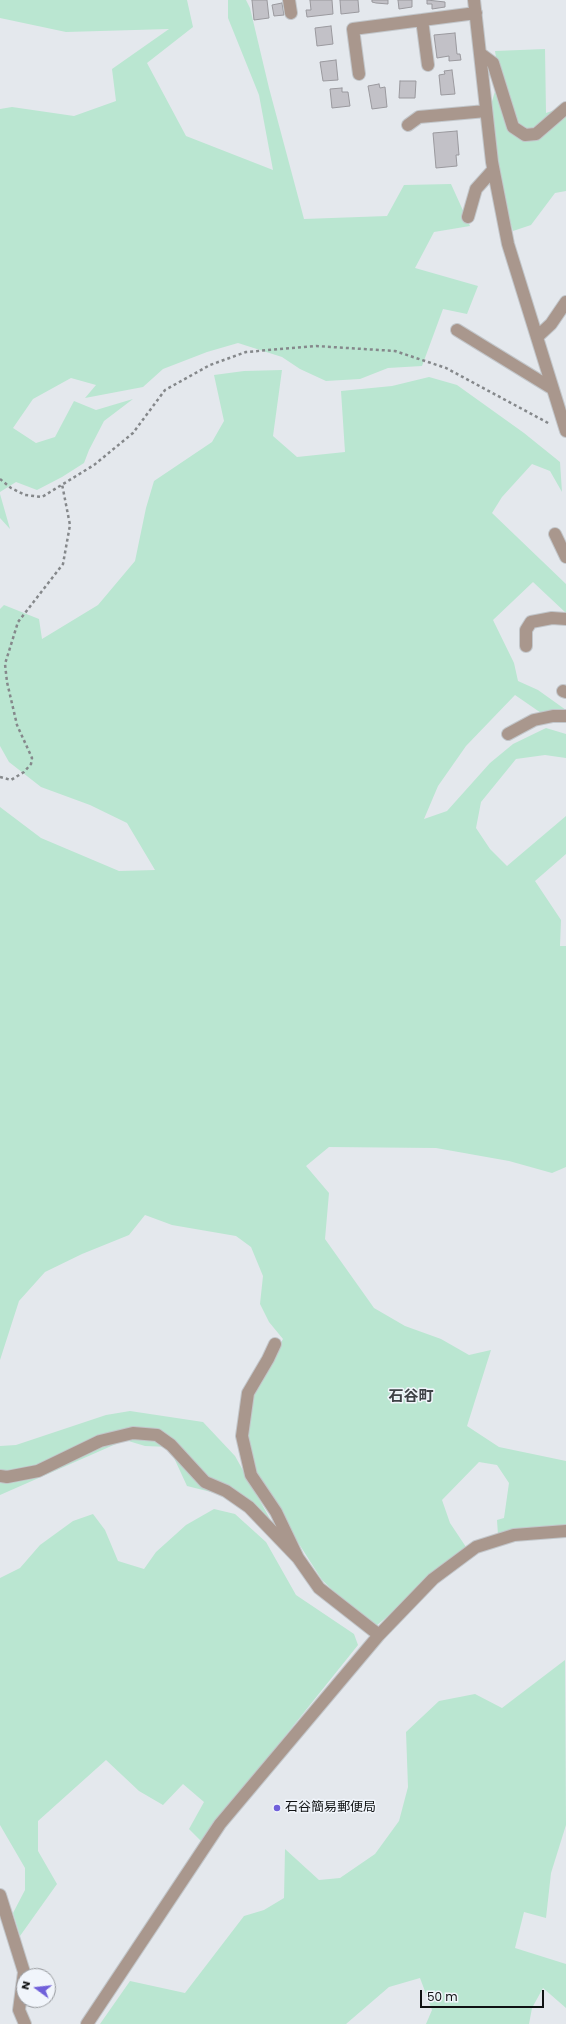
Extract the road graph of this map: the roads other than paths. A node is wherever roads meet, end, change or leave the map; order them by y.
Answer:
1 (289, 0) edge
2 (474, 0) edge
3 (291, 13) dead end
4 (476, 13) junction
5 (422, 20) junction
6 (480, 54) junction
7 (428, 65) dead end
8 (358, 74) dead end
9 (566, 108) edge
10 (486, 111) junction
11 (408, 125) dead end
12 (493, 170) junction
13 (468, 217) dead end
14 (566, 302) edge
15 (457, 330) dead end
16 (537, 337) junction
17 (553, 389) junction
18 (566, 431) edge
19 (555, 534) dead end
20 (566, 557) edge
21 (566, 619) edge
22 (526, 646) dead end
23 (566, 716) edge
24 (508, 734) dead end
25 (275, 1344) dead end
26 (0, 1476) edge
27 (566, 1531) edge
28 (298, 1558) junction
29 (379, 1635) junction
30 (0, 1895) edge
31 (25, 2024) edge
32 (87, 2024) edge

1 - 3 street
2 - 4 street
4 - 5 street
4 - 6 street
5 - 7 street
5 - 8 street
6 - 9 street
6 - 10 street
10 - 11 street
10 - 12 street
12 - 13 street
12 - 16 street
14 - 16 street
15 - 17 street
16 - 17 street
17 - 18 street
19 - 20 street
21 - 22 street
23 - 24 street
25 - 28 street
26 - 28 street
27 - 29 street
28 - 29 street
29 - 32 street
30 - 31 street

